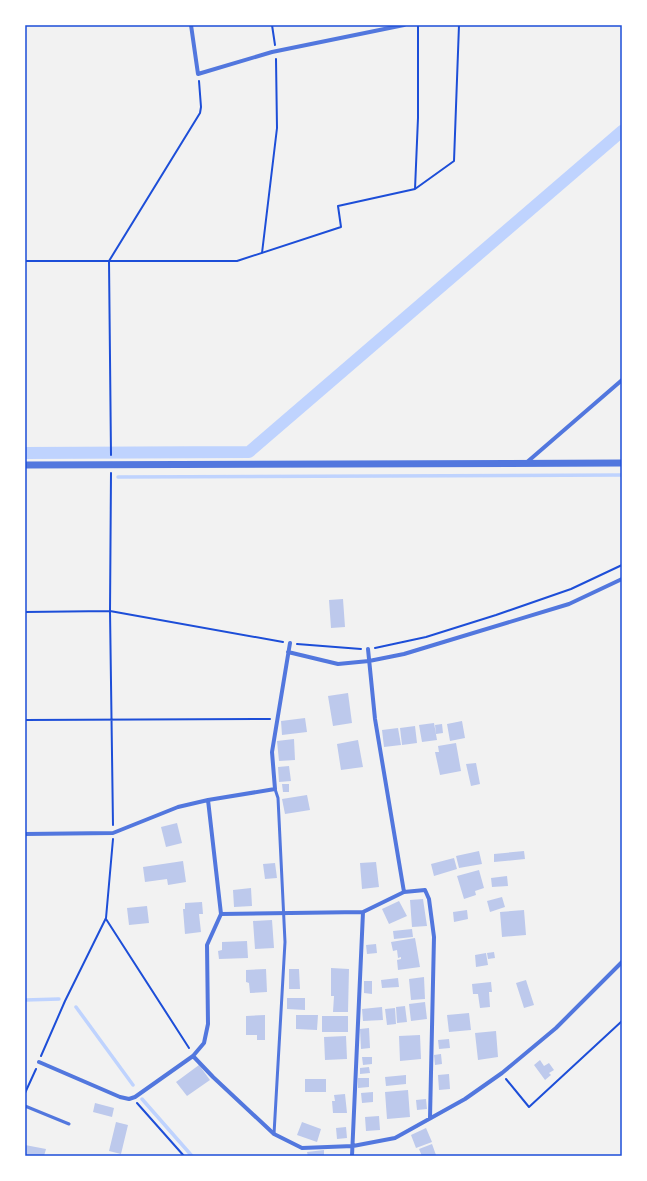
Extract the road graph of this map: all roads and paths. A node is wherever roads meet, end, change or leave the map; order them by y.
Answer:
1 (191, 25) edge
2 (272, 25) edge
3 (404, 25) edge
4 (418, 25) edge
5 (459, 25) edge
6 (276, 51) junction
7 (198, 74) junction
8 (415, 189) junction
9 (262, 253) junction
10 (25, 261) edge
11 (109, 261) junction
12 (622, 380) edge
13 (111, 462) junction
14 (526, 463) junction
15 (622, 463) edge
16 (25, 465) edge
17 (622, 565) edge
18 (622, 579) edge
19 (110, 611) junction
20 (25, 612) edge
21 (290, 643) junction
22 (368, 649) junction
23 (288, 652) junction
24 (368, 661) junction
25 (112, 719) junction
26 (277, 719) junction
27 (25, 720) edge
28 (276, 789) junction
29 (208, 800) junction
30 (113, 833) junction
31 (25, 834) edge
32 (404, 892) junction
33 (363, 912) junction
34 (284, 913) junction
35 (221, 914) junction
36 (106, 918) junction
37 (622, 962) edge
38 (622, 1021) edge
39 (194, 1056) junction
40 (39, 1062) junction
41 (502, 1073) junction
42 (25, 1093) edge
43 (132, 1098) junction
44 (25, 1106) edge
45 (430, 1118) junction
46 (69, 1124) dead end
47 (274, 1134) junction
48 (353, 1146) junction
49 (184, 1156) edge
50 (352, 1156) edge

1 - 7 street
2 - 6 path
3 - 6 street
4 - 8 path
5 - 8 path
6 - 7 street
6 - 9 path
7 - 11 path
8 - 9 path
9 - 11 path
10 - 11 path
11 - 13 path
12 - 14 street
13 - 14 street
13 - 16 street
13 - 19 path
14 - 15 street
17 - 22 path
18 - 24 street
19 - 20 path
19 - 21 path
19 - 25 path
21 - 22 path
21 - 23 street
22 - 24 street
23 - 24 street
23 - 26 street
24 - 32 street
25 - 26 path
25 - 27 path
25 - 30 path
26 - 28 street
28 - 29 street
28 - 34 lane
29 - 30 street
29 - 35 street
30 - 31 street
30 - 36 path
32 - 33 street
32 - 45 street
33 - 34 street
33 - 48 street
34 - 35 street
34 - 47 lane
35 - 39 street
36 - 39 path
36 - 40 path
37 - 41 street
38 - 41 path
39 - 43 street
39 - 47 street
40 - 42 path
40 - 43 street
41 - 45 street
43 - 49 path
44 - 46 lane
45 - 48 street
47 - 48 street
48 - 50 street

